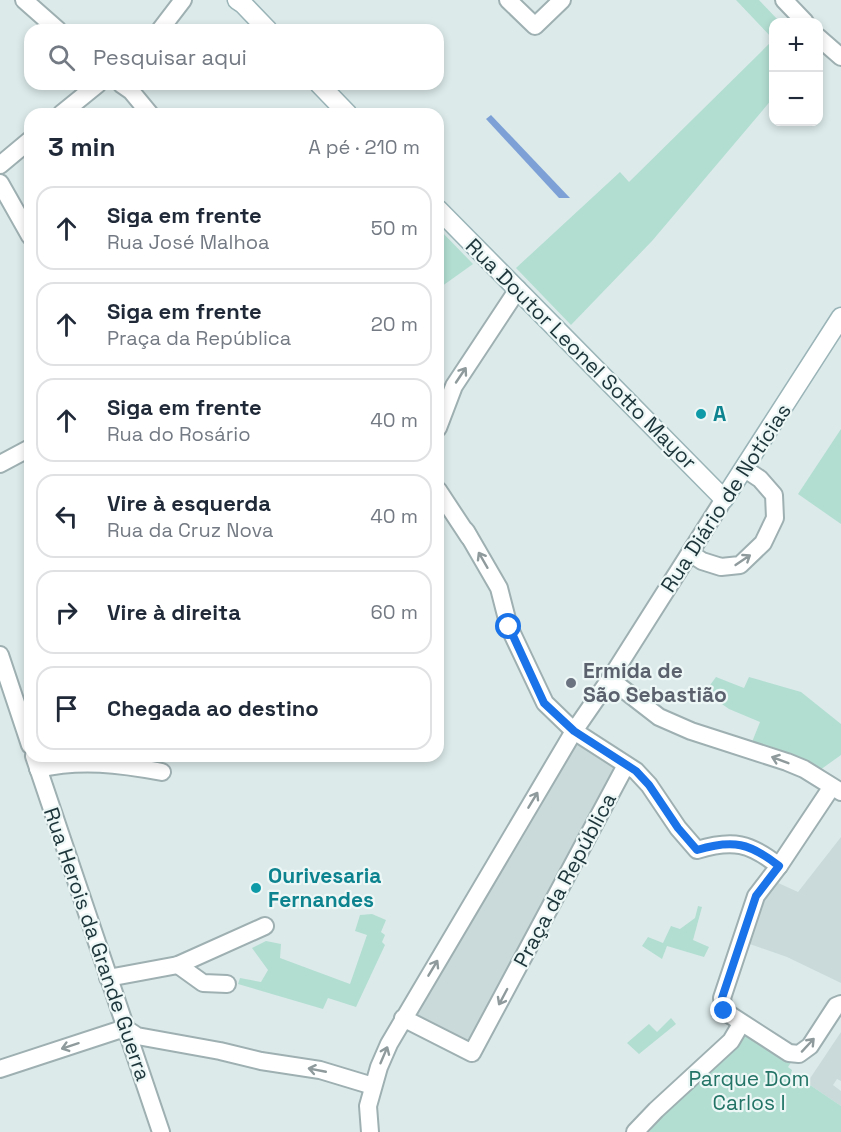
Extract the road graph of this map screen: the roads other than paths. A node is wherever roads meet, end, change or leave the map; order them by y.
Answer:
1 (24, 0) edge
2 (182, 0) edge
3 (508, 0) edge
4 (562, 0) edge
5 (784, 0) edge
6 (241, 1) edge
7 (801, 18) edge
8 (51, 24) edge
9 (164, 24) edge
10 (262, 24) edge
11 (823, 41) edge
12 (841, 57) edge
13 (91, 90) edge
14 (130, 90) edge
15 (325, 90) edge
16 (68, 108) edge
17 (145, 108) edge
18 (342, 108) edge
19 (24, 145) edge
20 (0, 165) edge
21 (0, 183) edge
22 (444, 215) edge
23 (24, 225) edge
24 (518, 289) junction
25 (841, 317) edge
26 (444, 412) edge
27 (24, 451) edge
28 (0, 464) edge
29 (745, 469) junction
30 (444, 499) edge
31 (724, 499) junction
32 (690, 553) junction
33 (0, 655) edge
34 (610, 679) junction
35 (24, 727) edge
36 (574, 731) junction
37 (36, 762) edge
38 (626, 765) junction
39 (162, 772) dead end
40 (836, 790) edge
41 (774, 871) junction
42 (265, 926) dead end
43 (178, 965) junction
44 (108, 978) junction
45 (227, 984) dead end
46 (841, 1004) edge
47 (403, 1018) junction
48 (741, 1024) junction
49 (125, 1028) junction
50 (0, 1069) edge
51 (374, 1086) junction
52 (161, 1132) edge
53 (370, 1132) edge
54 (635, 1132) edge

1 - 8 street
2 - 9 street
3 - 4 street
5 - 7 street
6 - 10 main road
11 - 12 street
13 - 16 street
14 - 17 street
15 - 18 main road
19 - 20 street
21 - 23 street
22 - 24 main road, Rua Doutor Leonel Sotto Mayor
26 -> 24 street
24 - 31 main road, Rua Doutor Leonel Sotto Mayor
25 - 29 main road, Rua Diário de Notícias
27 - 28 street
29 - 31 main road, Rua Diário de Notícias
32 -> 29 street
36 -> 30 street
31 - 32 street, Rua Diário de Notícias
32 - 34 street, Rua Diário de Notícias
33 - 35 street
34 - 36 street, Rua Diário de Notícias
40 -> 34 street
36 - 38 street
47 -> 36 street
37 - 39 street
37 - 44 street, Rua Herois da Grande Guerra
38 - 41 street
38 -> 47 street, Praça da República
40 - 41 street
41 - 48 street
42 - 43 street
43 - 44 street
43 - 45 street
44 - 49 street, Rua Herois da Grande Guerra
48 -> 46 street
51 -> 47 street
48 - 54 street
49 -> 50 street
51 -> 49 street
49 - 52 street, Rua Herois da Grande Guerra
51 - 53 street

